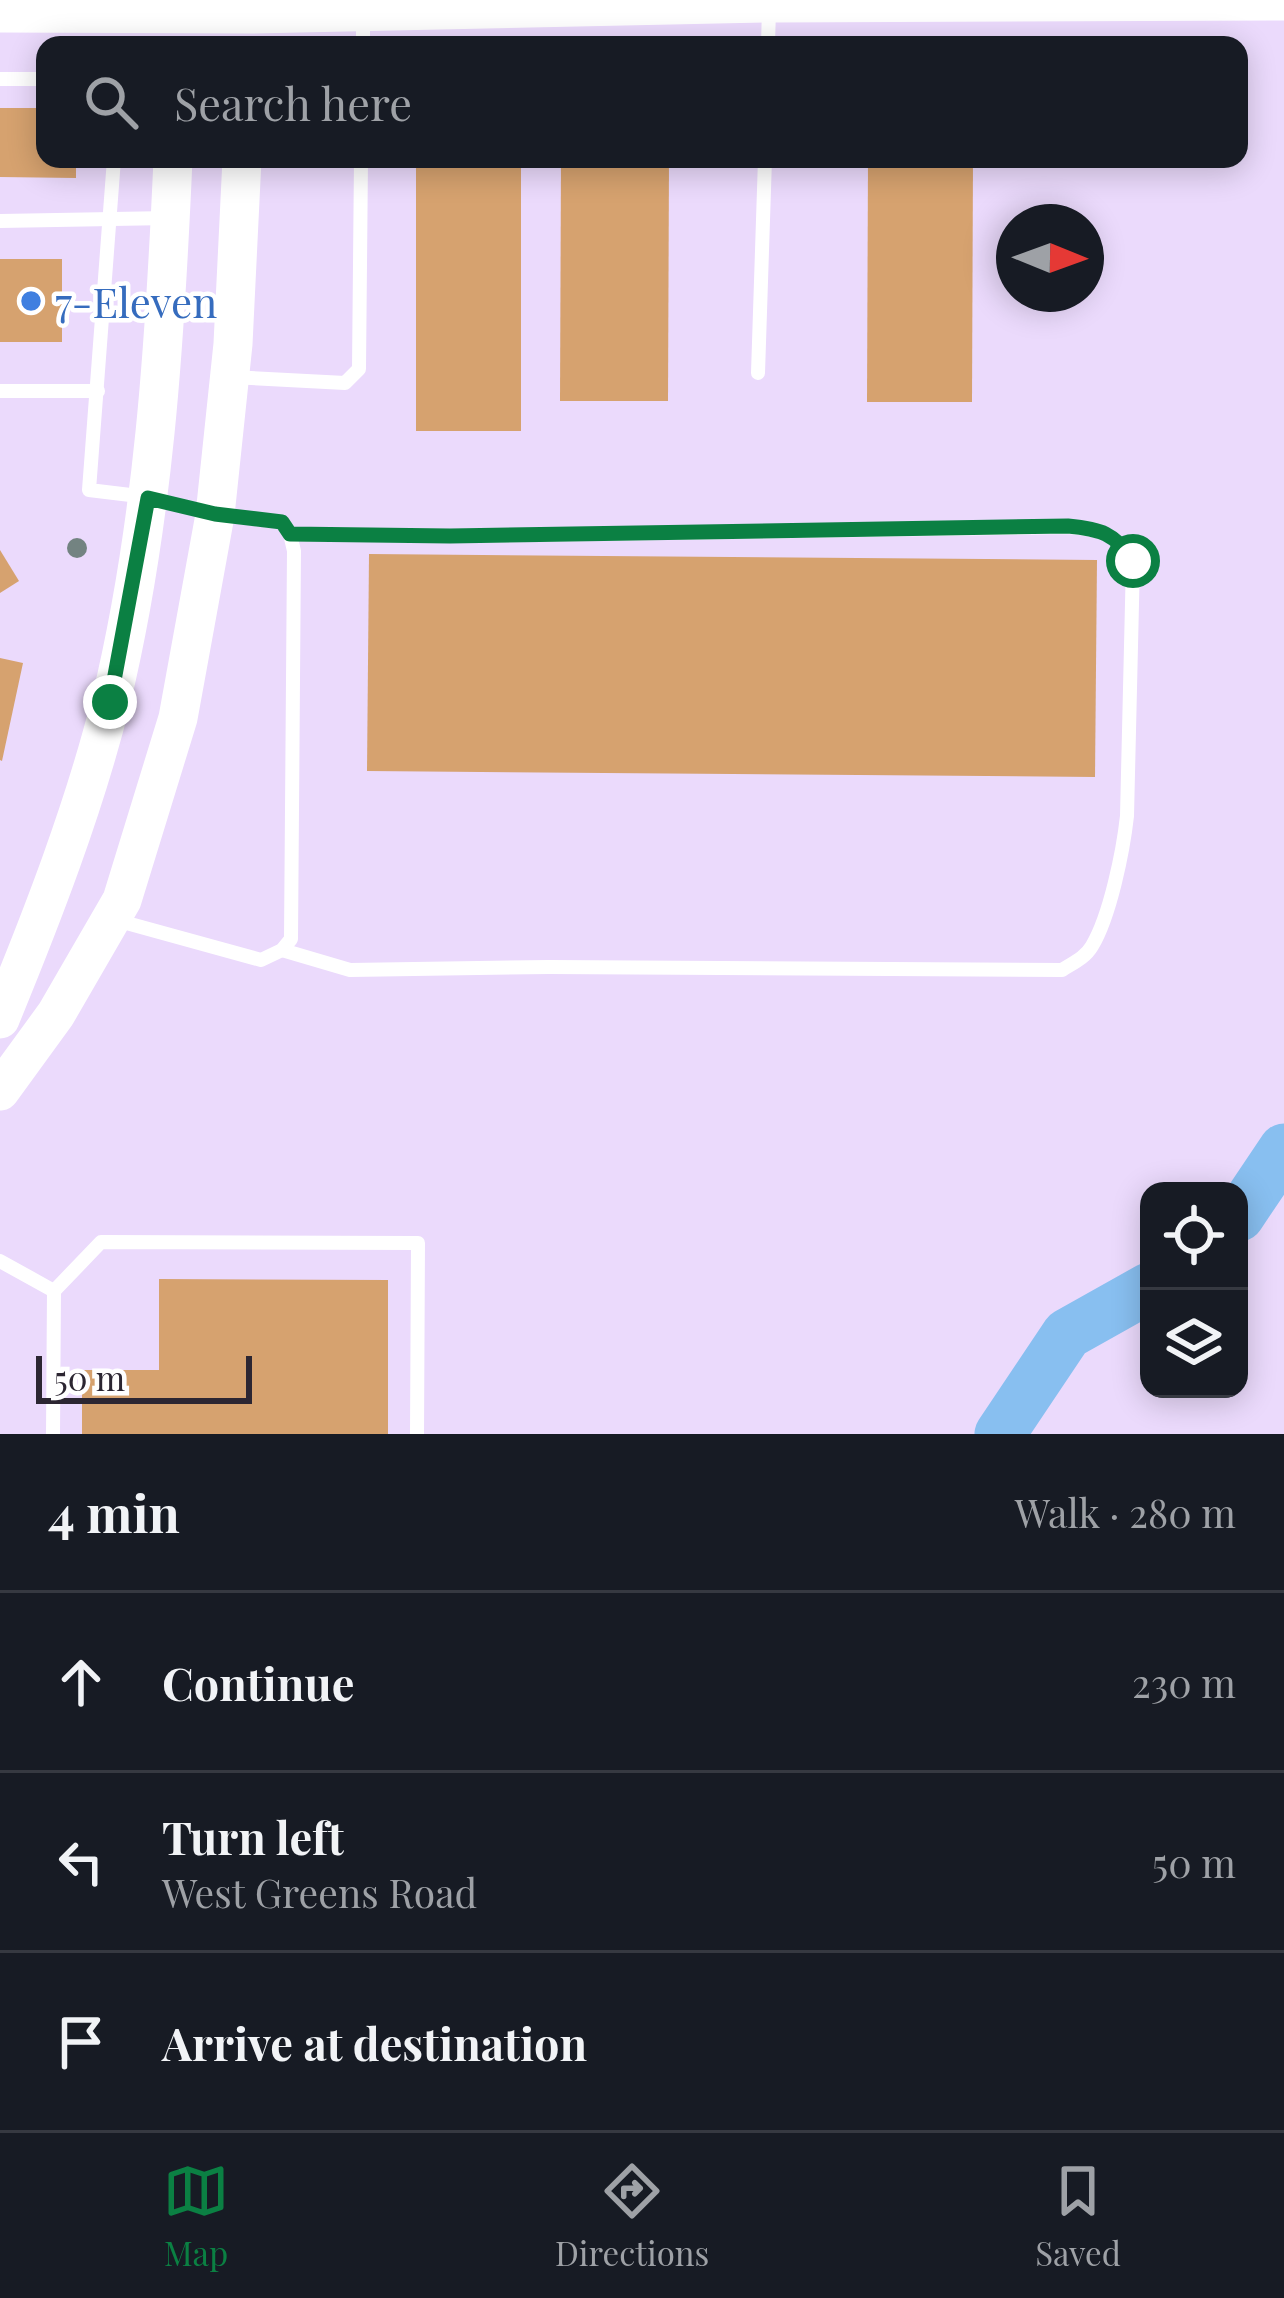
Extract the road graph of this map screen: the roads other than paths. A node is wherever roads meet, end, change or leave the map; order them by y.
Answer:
1 (769, 2) edge
2 (1224, 2) edge
3 (1284, 2) edge
4 (0, 13) edge
5 (178, 19) edge
6 (250, 20) edge
7 (363, 29) edge
8 (768, 36) edge
9 (0, 79) edge
10 (36, 79) edge
11 (114, 168) edge
12 (173, 168) edge
13 (242, 168) edge
14 (362, 168) edge
15 (765, 168) edge
16 (170, 218) junction
17 (111, 219) junction
18 (0, 221) edge
19 (758, 373) dead end
20 (230, 377) junction
21 (0, 391) edge
22 (98, 391) junction
23 (148, 498) junction
24 (215, 514) junction
25 (290, 534) junction
26 (111, 919) junction
27 (282, 950) junction
28 (0, 1019) edge
29 (0, 1090) edge
30 (0, 1261) edge
31 (54, 1291) junction
32 (53, 1434) edge
33 (417, 1434) edge

1 - 2 main road
1 - 7 main road
1 - 8 lane
2 - 3 main road
4 - 5 main road
5 - 6 main road
6 - 7 main road
9 - 10 lane
11 - 17 lane
12 - 16 main road
13 - 20 main road
14 - 20 lane
15 - 19 lane
16 - 17 lane
16 - 23 main road
17 - 18 lane
17 - 22 lane
20 - 24 main road
21 - 22 lane
22 - 23 lane
23 - 24 main road
23 - 28 main road
24 - 25 lane
24 - 26 main road
25 - 27 lane
25 - 27 lane
26 - 27 lane
26 - 29 main road
30 - 31 lane
31 - 32 lane
31 - 33 lane

